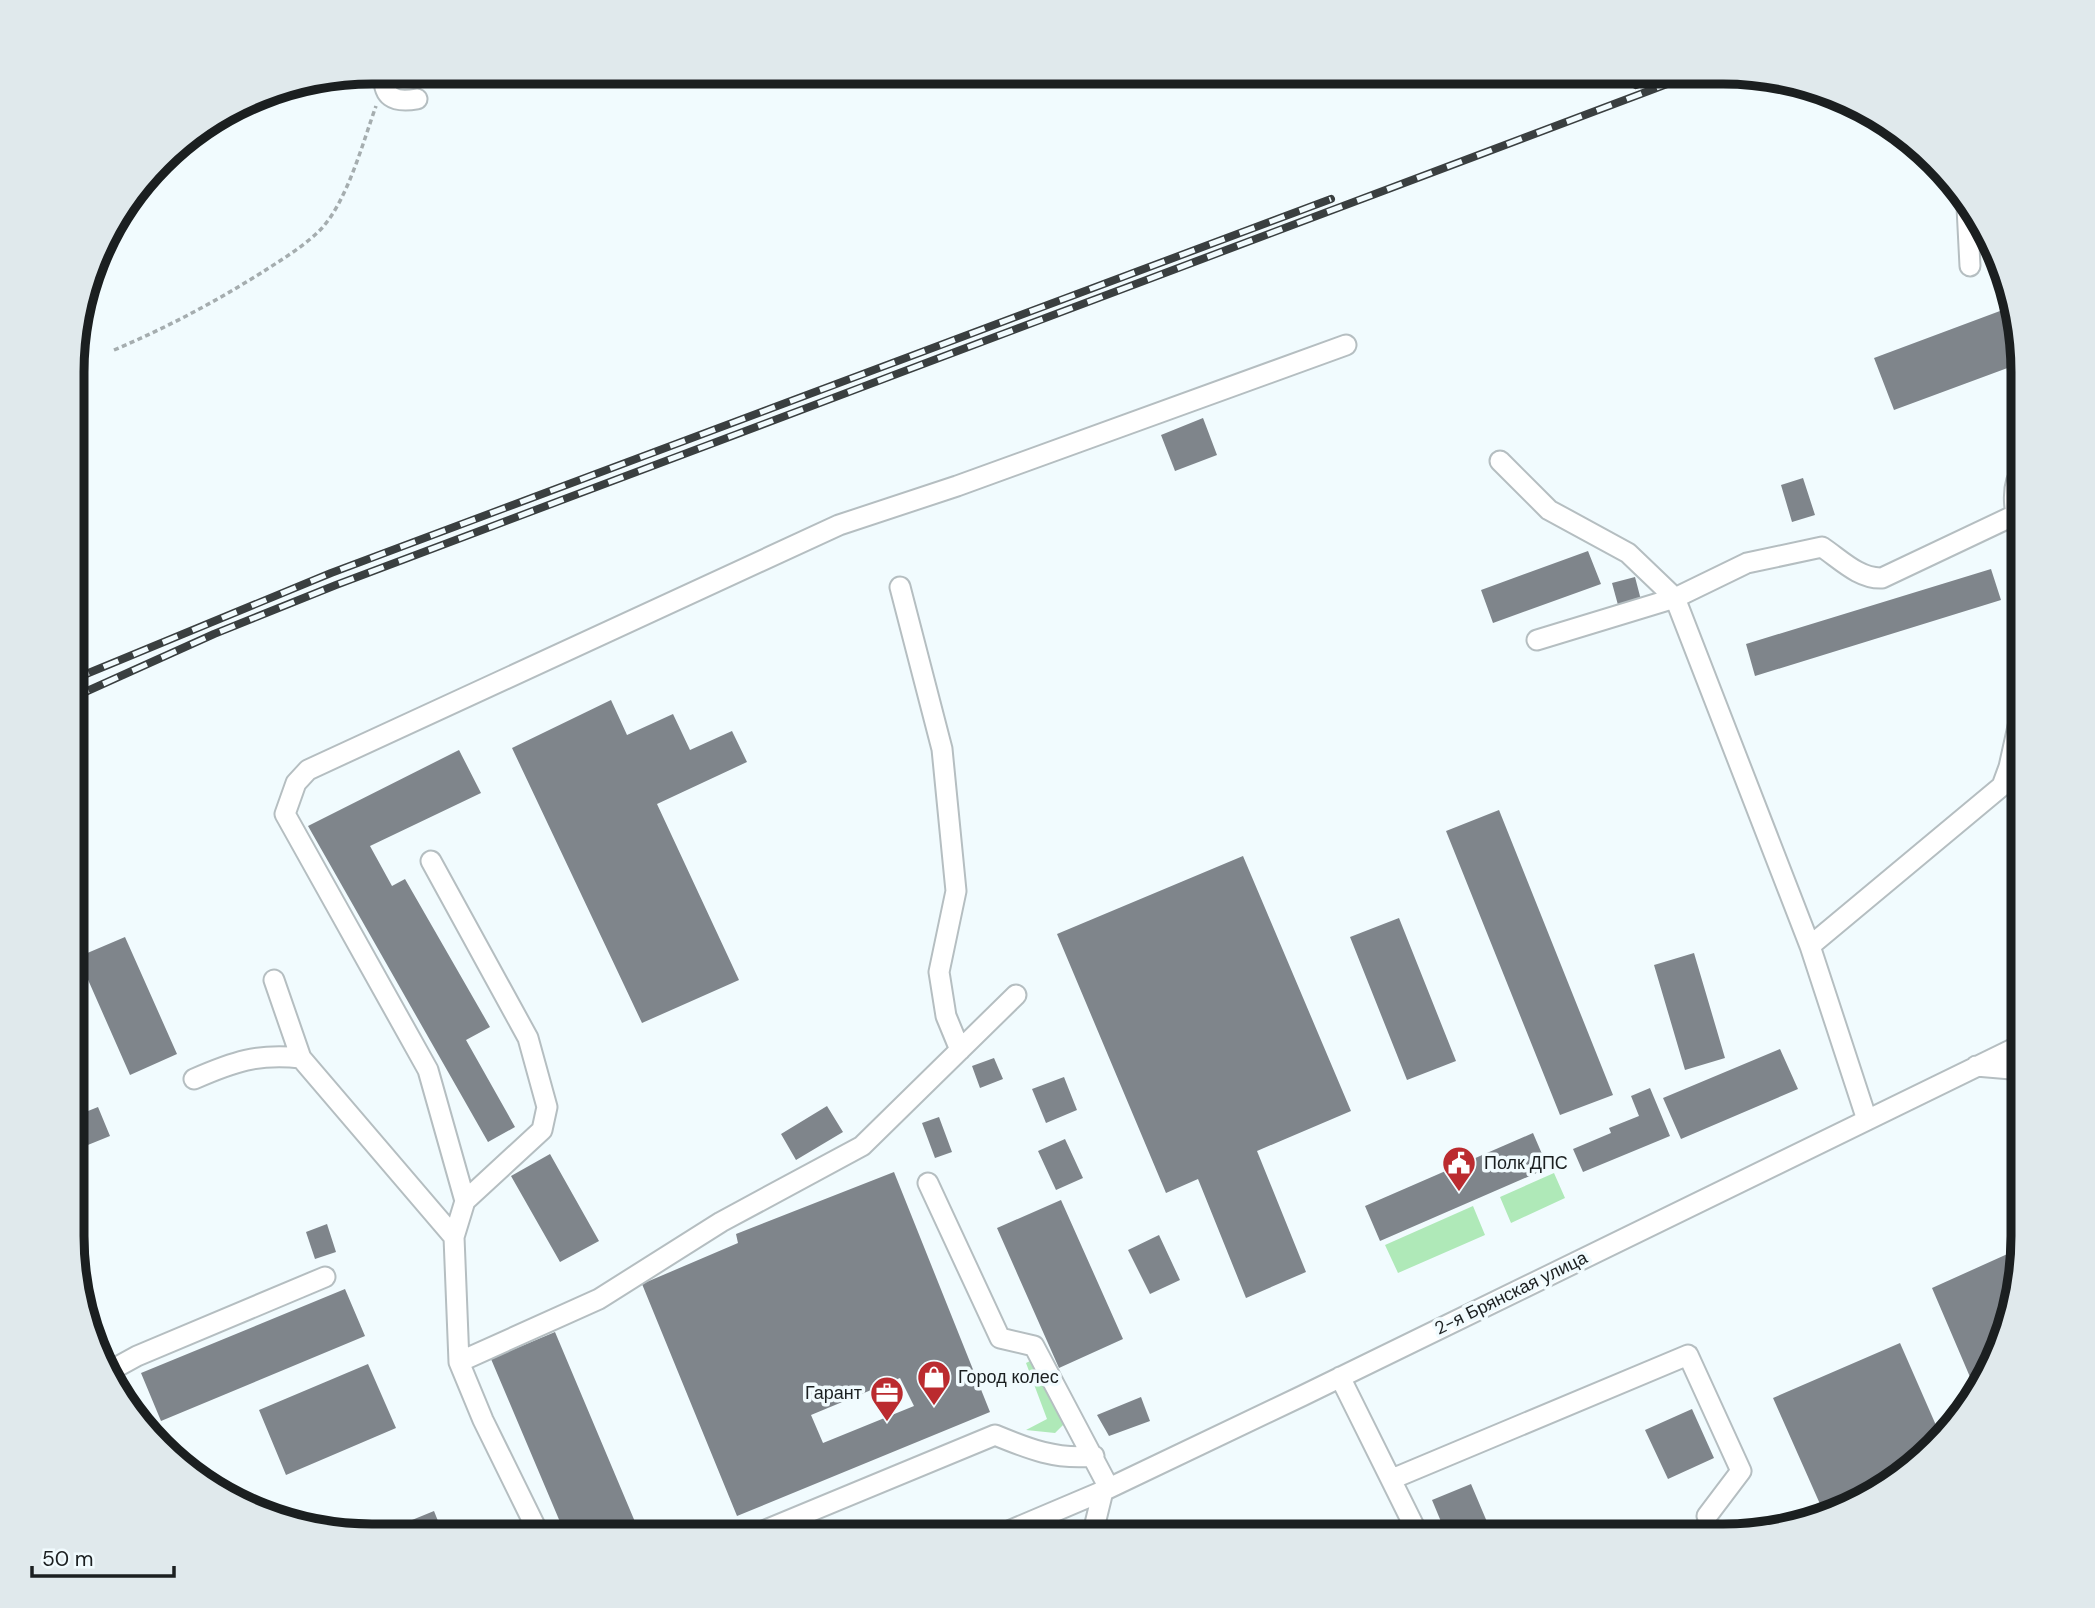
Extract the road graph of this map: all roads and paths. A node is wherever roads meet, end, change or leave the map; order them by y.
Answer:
1 (382, 84) edge
2 (386, 84) edge
3 (417, 99) dead end
4 (1968, 221) edge
5 (1970, 266) dead end
6 (1346, 345) dead end
7 (114, 350) dead end
8 (1500, 461) dead end
9 (2011, 517) edge
10 (900, 587) dead end
11 (1675, 598) junction
12 (1537, 640) dead end
13 (2011, 762) edge
14 (431, 861) dead end
15 (1810, 946) junction
16 (274, 980) dead end
17 (1016, 995) dead end
18 (2011, 1049) edge
19 (960, 1050) junction
20 (301, 1058) junction
21 (1972, 1066) junction
22 (2011, 1069) edge
23 (194, 1079) dead end
24 (1867, 1120) junction
25 (928, 1183) dead end
26 (465, 1201) junction
27 (454, 1237) junction
28 (325, 1277) dead end
29 (459, 1362) junction
30 (116, 1367) edge
31 (1340, 1377) junction
32 (1094, 1456) junction
33 (1392, 1479) junction
34 (1106, 1489) junction
35 (1707, 1516) dead end
36 (534, 1524) edge
37 (780, 1524) edge
38 (1025, 1524) edge
39 (1096, 1524) edge
40 (1413, 1524) edge

1 - 7 path
2 - 3 street
4 - 5 street
6 - 26 street
8 - 11 street
9 - 11 street
10 - 19 street
11 - 12 street
11 - 15 street
13 - 15 street
14 - 26 street
15 - 24 street
16 - 20 street
17 - 19 street
18 - 21 street, 2-я Брянская улица
19 - 29 street
20 - 23 street
20 - 27 street
21 - 22 street
21 - 24 street, 2-я Брянская улица
24 - 31 street, 2-я Брянская улица
25 - 32 street
26 - 27 street
27 - 29 street
28 - 30 street
29 - 36 street
31 - 33 street
31 - 34 street, 2-я Брянская улица
32 - 34 street
32 - 37 street
33 - 35 street
33 - 40 street
34 - 38 street, 2-я Брянская улица
34 - 39 street

